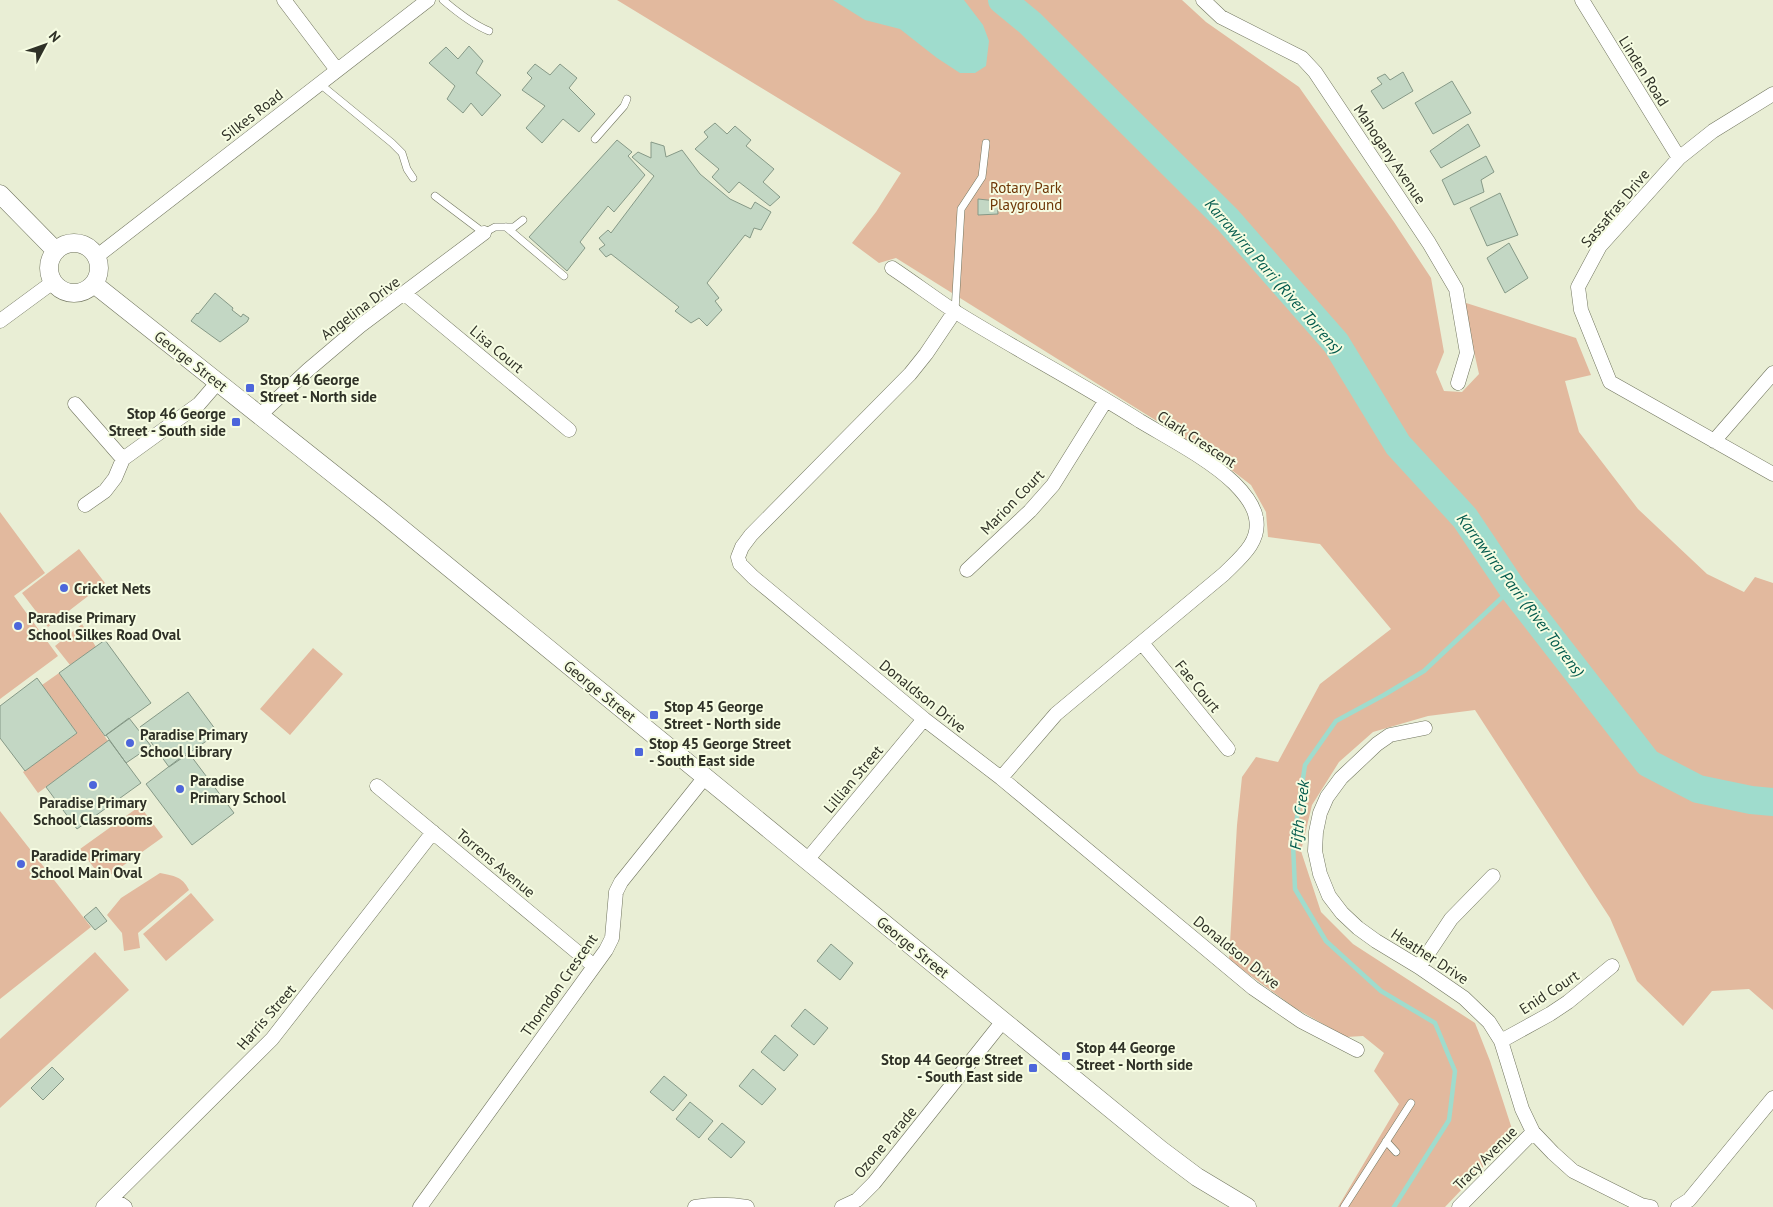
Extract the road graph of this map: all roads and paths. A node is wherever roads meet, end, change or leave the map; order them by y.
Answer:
1 (284, 0) edge
2 (428, 0) edge
3 (443, 0) edge
4 (1203, 0) edge
5 (1582, 0) edge
6 (489, 31) dead end
7 (337, 70) junction
8 (319, 84) junction
9 (1773, 94) edge
10 (627, 99) dead end
11 (595, 139) dead end
12 (986, 143) dead end
13 (1679, 158) junction
14 (413, 178) dead end
15 (0, 194) edge
16 (435, 196) dead end
17 (523, 220) dead end
18 (506, 227) junction
19 (484, 233) junction
20 (56, 251) junction
21 (96, 257) junction
22 (892, 268) dead end
23 (564, 276) dead end
24 (53, 282) junction
25 (94, 284) junction
26 (405, 294) junction
27 (955, 311) junction
28 (0, 321) edge
29 (1773, 374) edge
30 (218, 382) junction
31 (1458, 383) dead end
32 (1106, 400) junction
33 (75, 404) dead end
34 (260, 415) junction
35 (569, 430) dead end
36 (1714, 441) junction
37 (123, 459) junction
38 (1773, 474) edge
39 (85, 505) dead end
40 (966, 570) dead end
41 (1142, 643) junction
42 (924, 719) junction
43 (1425, 728) dead end
44 (1228, 750) dead end
45 (705, 777) junction
46 (1001, 778) junction
47 (377, 786) dead end
48 (433, 832) junction
49 (807, 860) junction
50 (1493, 876) dead end
51 (594, 966) junction
52 (1612, 966) dead end
53 (1419, 967) junction
54 (1003, 1021) junction
55 (1500, 1041) junction
56 (1357, 1050) dead end
57 (1773, 1098) edge
58 (1411, 1102) dead end
59 (1533, 1132) junction
60 (1386, 1141) junction
61 (1396, 1152) dead end
62 (107, 1203) edge
63 (861, 1203) edge
64 (125, 1207) edge
65 (420, 1207) edge
66 (695, 1207) edge
67 (747, 1207) edge
68 (842, 1207) edge
69 (1247, 1207) edge
70 (1344, 1207) edge
71 (1459, 1207) edge
72 (1651, 1207) edge
73 (1678, 1207) edge

1 - 7 street
2 - 7 street, Silkes Road
3 - 6 lane
4 - 31 street, Mahogany Avenue
5 - 13 street, Linden Road
7 - 8 street, Silkes Road
8 - 14 lane
8 - 21 street, Silkes Road
9 - 13 street, Sassafras Drive
10 - 11 lane
12 - 27 lane
13 - 36 street, Sassafras Drive
15 - 20 street
16 - 19 lane
17 - 18 lane
18 - 19 lane
18 - 23 lane
19 - 26 street, Angelina Drive
20 - 21 street
20 - 24 street
21 - 25 street
22 - 27 street, Clark Crescent
24 - 25 street
24 - 28 street
25 - 30 street, George Street
26 - 34 street, Angelina Drive
26 - 35 street, Lisa Court
27 - 32 street, Clark Crescent
27 - 42 street, Donaldson Drive
29 - 36 street
30 - 34 street, George Street
30 - 37 street
32 - 40 street, Marion Court
32 - 41 street, Clark Crescent
33 - 37 street
34 - 45 street, George Street
36 - 38 street, Sassafras Drive
37 - 39 street
41 - 44 street, Fae Court
41 - 46 street, Clark Crescent
42 - 46 street, Donaldson Drive
42 - 49 street, Lillian Street
43 - 53 street, Heather Drive
45 - 49 street, George Street
45 - 51 street, Thorndon Crescent
46 - 56 street, Donaldson Drive
47 - 48 street, Torrens Avenue
48 - 51 street, Torrens Avenue
48 - 62 street, Harris Street
49 - 54 street, George Street
50 - 53 street
51 - 65 street, Thorndon Crescent
52 - 55 street, Enid Court
53 - 55 street, Heather Drive
54 - 63 street, Ozone Parade
54 - 69 street, George Street
55 - 59 street, Heather Drive
57 - 73 street
58 - 60 lane
59 - 71 street, Tracy Avenue
59 - 72 street, Heather Drive
60 - 61 lane
60 - 70 lane
62 - 64 street
63 - 68 street, Ozone Parade
66 - 67 street

